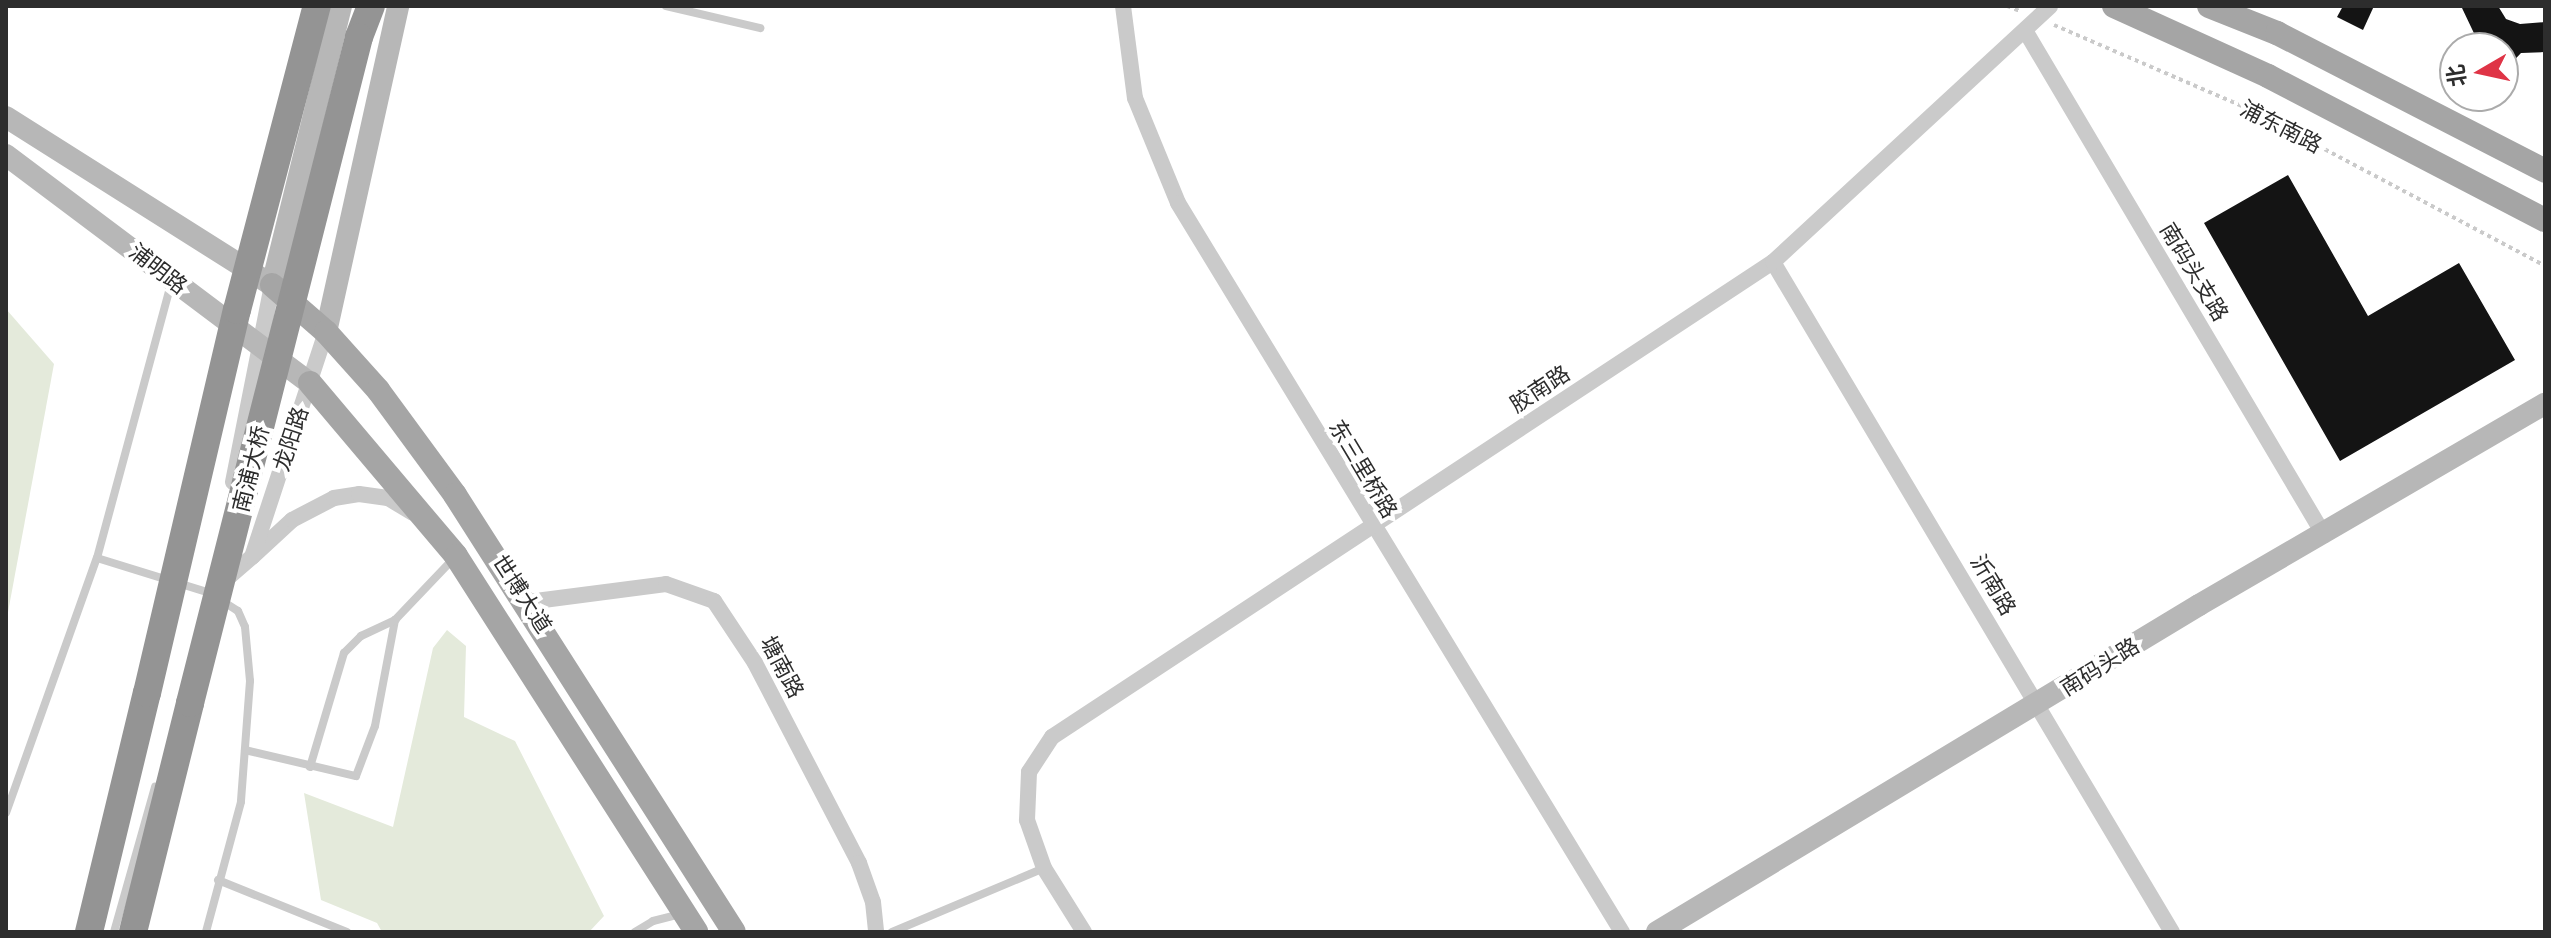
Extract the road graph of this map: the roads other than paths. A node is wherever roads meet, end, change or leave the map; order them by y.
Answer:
1 (317, 6) edge
2 (341, 6) edge
3 (368, 6) edge
4 (398, 6) edge
5 (666, 6) edge
6 (1123, 6) edge
7 (2114, 6) edge
8 (2209, 6) edge
9 (2045, 13) edge
10 (760, 28) dead end
11 (2026, 32) junction
12 (6, 117) edge
13 (6, 155) edge
14 (2545, 171) edge
15 (2545, 220) edge
16 (1773, 262) junction
17 (172, 280) junction
18 (272, 285) junction
19 (326, 332) junction
20 (260, 349) junction
21 (310, 383) junction
22 (2545, 404) edge
23 (1372, 526) junction
24 (2324, 535) junction
25 (456, 556) junction
26 (252, 557) junction
27 (97, 558) junction
28 (210, 593) junction
29 (528, 602) junction
30 (395, 620) junction
31 (2039, 705) junction
32 (166, 747) dead end
33 (245, 750) junction
34 (310, 767) junction
35 (158, 778) dead end
36 (6, 813) edge
37 (1044, 868) junction
38 (218, 880) junction
39 (690, 923) edge
40 (89, 932) edge
41 (114, 932) edge
42 (133, 932) edge
43 (206, 932) edge
44 (347, 932) edge
45 (635, 932) edge
46 (734, 932) edge
47 (876, 932) edge
48 (892, 932) edge
49 (1084, 932) edge
50 (1622, 932) edge
51 (1657, 932) edge
52 (2172, 932) edge

1 - 40 highway, bridge
2 - 18 main road, 龙阳路
3 - 42 highway, 南浦大桥, bridge
4 - 19 main road, 龙阳路
5 - 10 lane
6 - 23 street, 东三里桥路
7 - 15 main road, 浦东南路
8 - 14 main road
9 - 11 street, 胶南路
11 - 16 street, 胶南路
11 - 24 street, 南码头支路
12 - 18 main road, 浦明路
13 - 17 main road, 浦明路
16 - 23 street, 胶南路
16 - 31 street, 沂南路
17 - 20 main road, 浦明路
17 - 27 lane
18 - 19 main road, 世博大道
18 - 20 street, 龙阳路
19 - 21 street, 龙阳路
19 - 29 main road, 世博大道
20 - 21 main road, 浦明路
20 - 28 street, 龙阳路
21 - 25 main road, 世博大道
21 - 26 street, 龙阳路
22 - 24 main road, 南码头路
23 - 37 street, 胶南路
23 - 50 street, 东三里桥路
24 - 31 main road, 南码头路
25 - 26 street
25 - 30 lane
25 - 39 main road, 世博大道
26 - 28 street
27 - 28 lane
27 - 36 lane
28 - 32 lane
28 - 33 lane
29 - 46 main road, 世博大道
29 - 47 street, 塘南路
30 - 34 lane
30 - 34 lane
31 - 51 main road, 南码头路
31 - 52 street, 沂南路
33 - 34 lane
33 - 38 lane
35 - 41 lane
37 - 48 lane
37 - 49 street
38 - 43 lane
38 - 44 lane
39 - 45 lane

